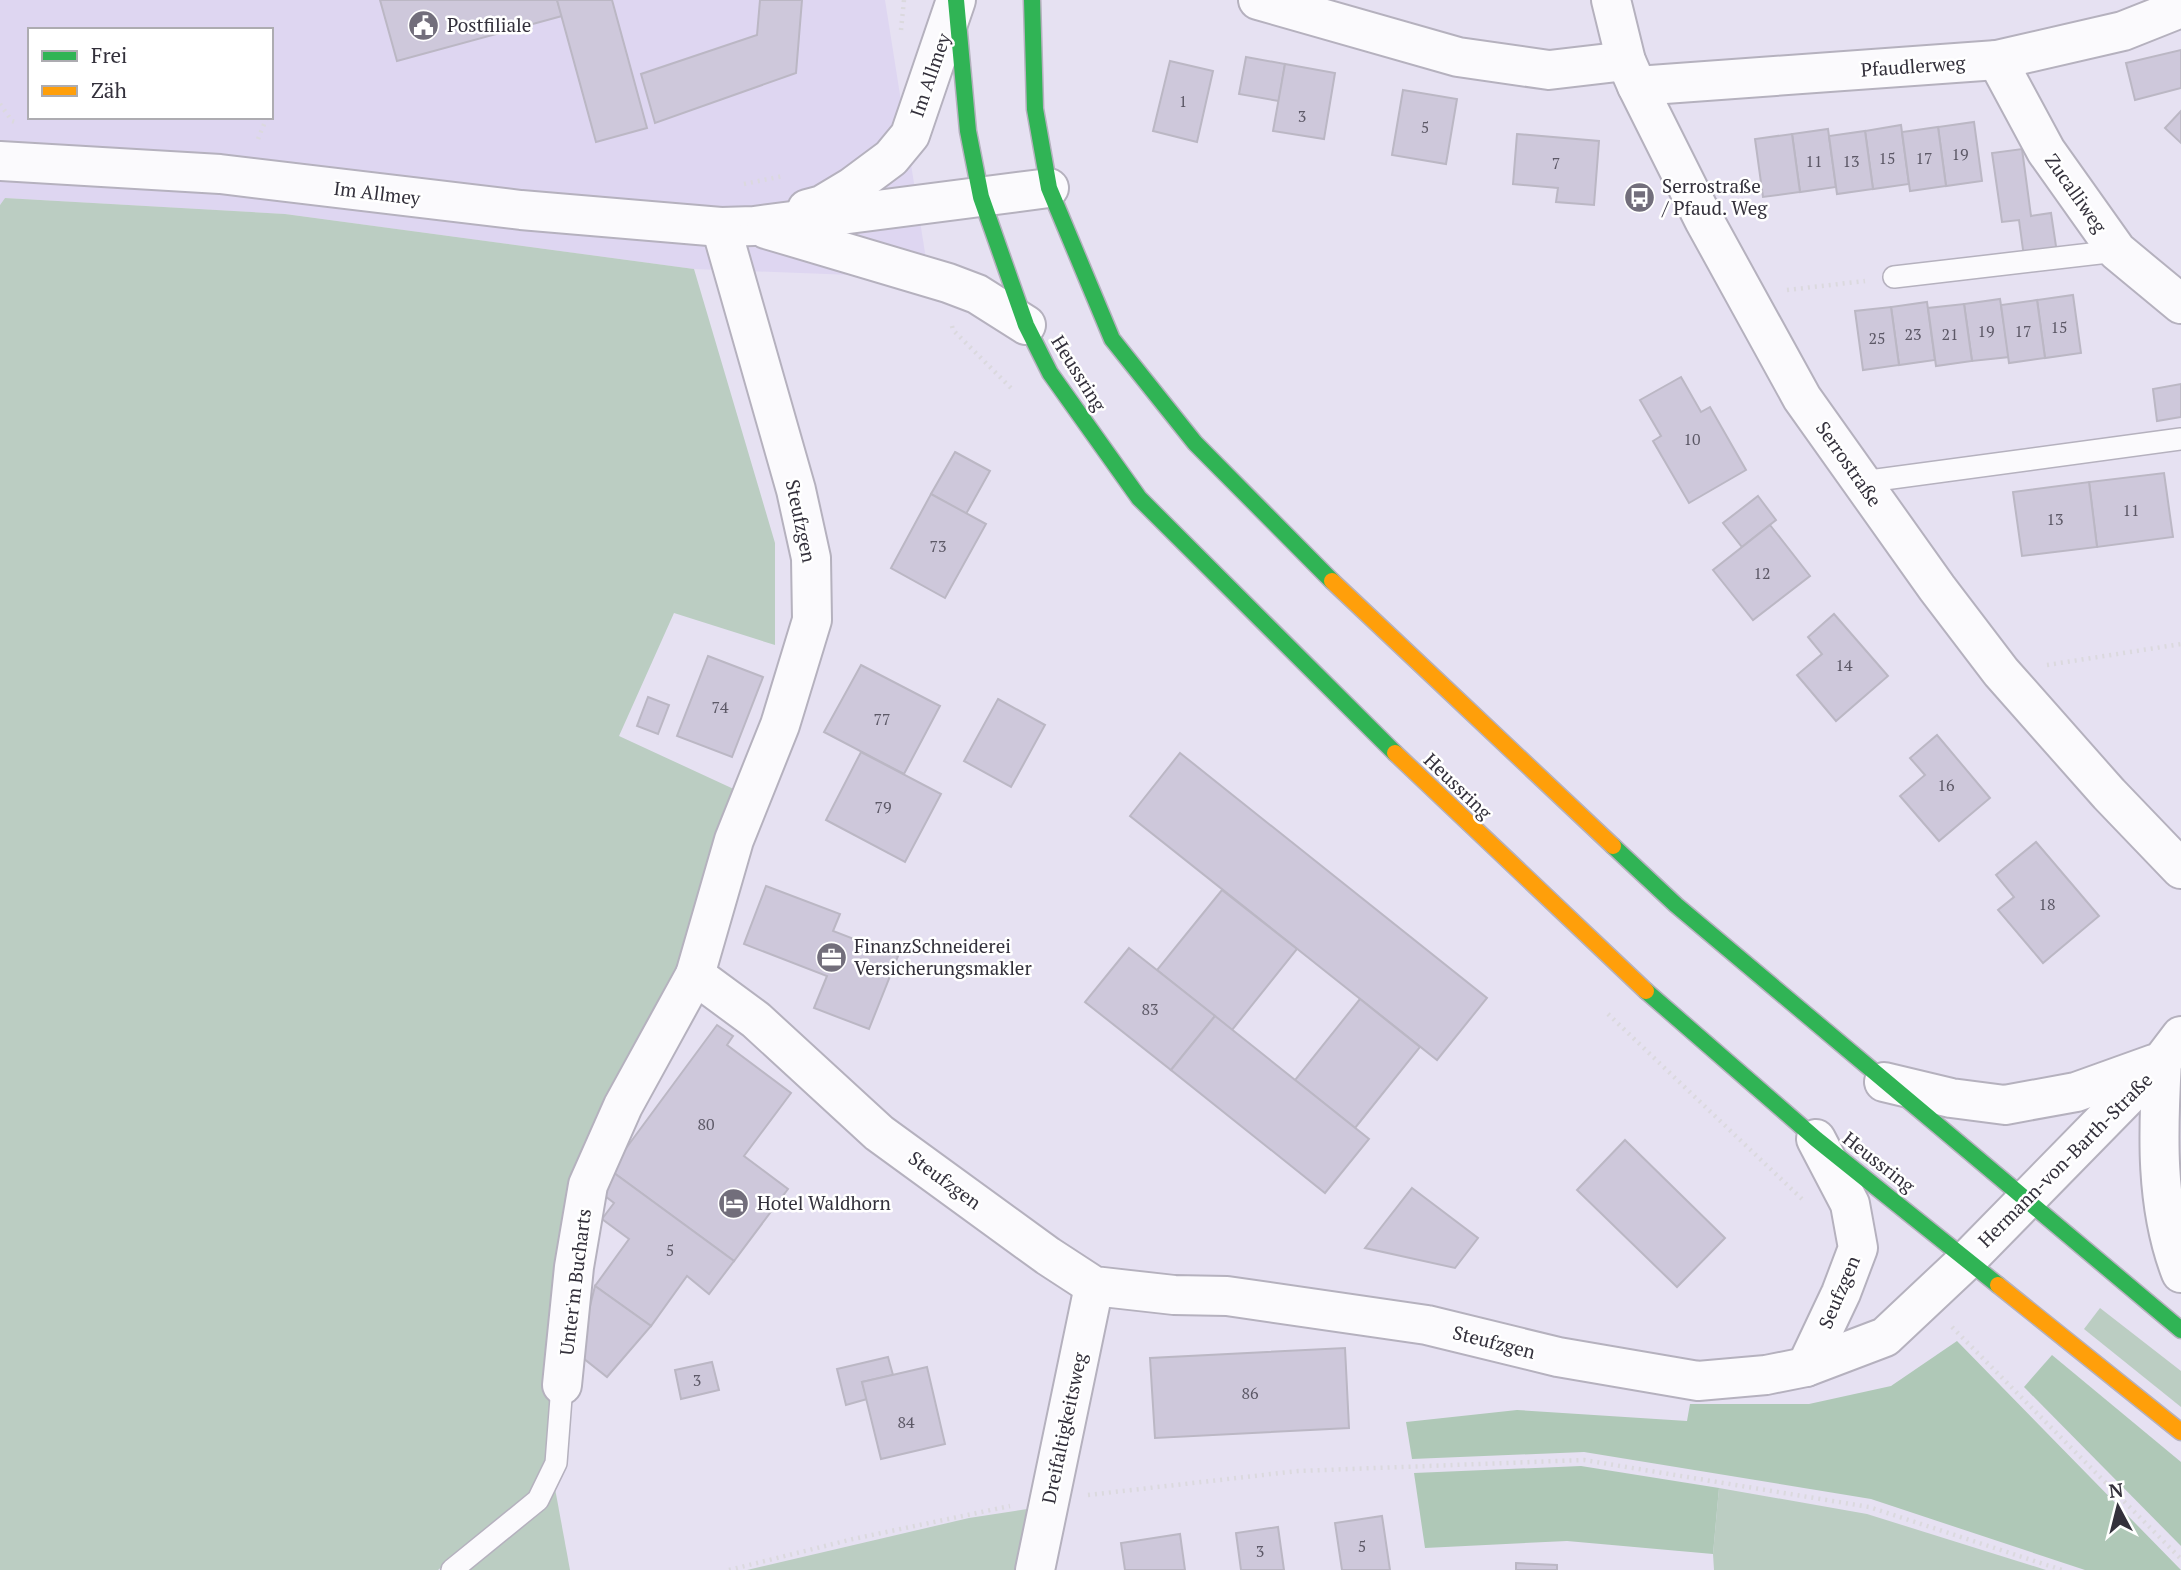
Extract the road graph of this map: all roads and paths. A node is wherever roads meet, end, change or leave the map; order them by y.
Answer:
1 (956, 0) edge
2 (1032, 0) edge
3 (1258, 0) edge
4 (1611, 0) edge
5 (2181, 8) edge
6 (1997, 60) junction
7 (1632, 74) junction
8 (0, 104) edge
9 (266, 119) edge
10 (23, 124) dead end
11 (245, 139) dead end
12 (258, 140) junction
13 (271, 142) dead end
14 (0, 161) edge
15 (789, 174) dead end
16 (740, 185) dead end
17 (1049, 188) junction
18 (981, 197) junction
19 (737, 226) junction
20 (2117, 251) junction
21 (1894, 277) dead end
22 (1843, 284) dead end
23 (1803, 288) dead end
24 (2181, 304) edge
25 (1026, 325) junction
26 (2181, 439) edge
27 (1862, 482) junction
28 (2181, 644) edge
29 (2001, 672) junction
30 (2181, 869) edge
31 (695, 975) junction
32 (2172, 1049) edge
33 (1884, 1082) junction
34 (1816, 1139) junction
35 (2026, 1200) junction
36 (1968, 1259) junction
37 (2181, 1273) edge
38 (1094, 1286) junction
39 (1926, 1299) junction
40 (2181, 1330) edge
41 (1806, 1367) junction
42 (562, 1385) joint
43 (2181, 1432) edge
44 (1049, 1499) junction
45 (2181, 1559) edge
46 (452, 1570) edge
47 (729, 1570) edge
48 (1035, 1570) edge
49 (2062, 1570) edge

1 - 18 main road, Heussring
1 - 19 street, Im Allmey
2 - 17 main road
3 - 7 street, Pfaudlerweg
4 - 7 street, Serrostraße
5 - 6 street, Pfaudlerweg
6 - 7 street, Pfaudlerweg
6 - 20 street, Zucalliweg
7 - 27 street, Serrostraße
8 - 10 path
9 - 12 path
11 - 12 path
12 - 13 path
14 - 19 street, Im Allmey
15 - 16 path
17 - 18 street, Im Allmey
17 - 33 main road
18 - 19 street, Im Allmey
18 - 25 main road, Heussring
19 - 25 street, Im Allmey
19 - 31 street, Steufzgen
20 - 21 lane
20 - 24 street, Zucalliweg
22 - 23 path
25 - 34 main road, Heussring
26 - 27 lane
27 - 29 street, Serrostraße
28 - 29 path
29 - 30 street, Serrostraße
31 - 38 street, Steufzgen
31 - 42 street, Unter'm Bucharts
32 - 33 street, Hermann-von-Barth-Straße
32 - 35 street, Hermann-von-Barth-Straße
32 - 37 street, Hermann-von-Barth-Straße
33 - 35 main road
34 - 36 main road, Heussring
34 - 41 street, Seufzgen
35 - 36 street, Hermann-von-Barth-Straße
35 - 40 main road
36 - 39 street, Steufzgen
36 - 43 main road, Heussring
38 - 41 street, Steufzgen
38 - 44 street, Dreifaltigkeitsweg
39 - 41 street, Steufzgen
39 - 45 path
42 - 46 lane, Unter'm Bucharts
44 - 47 path
44 - 48 street, Dreifaltigkeitsweg
44 - 49 path

